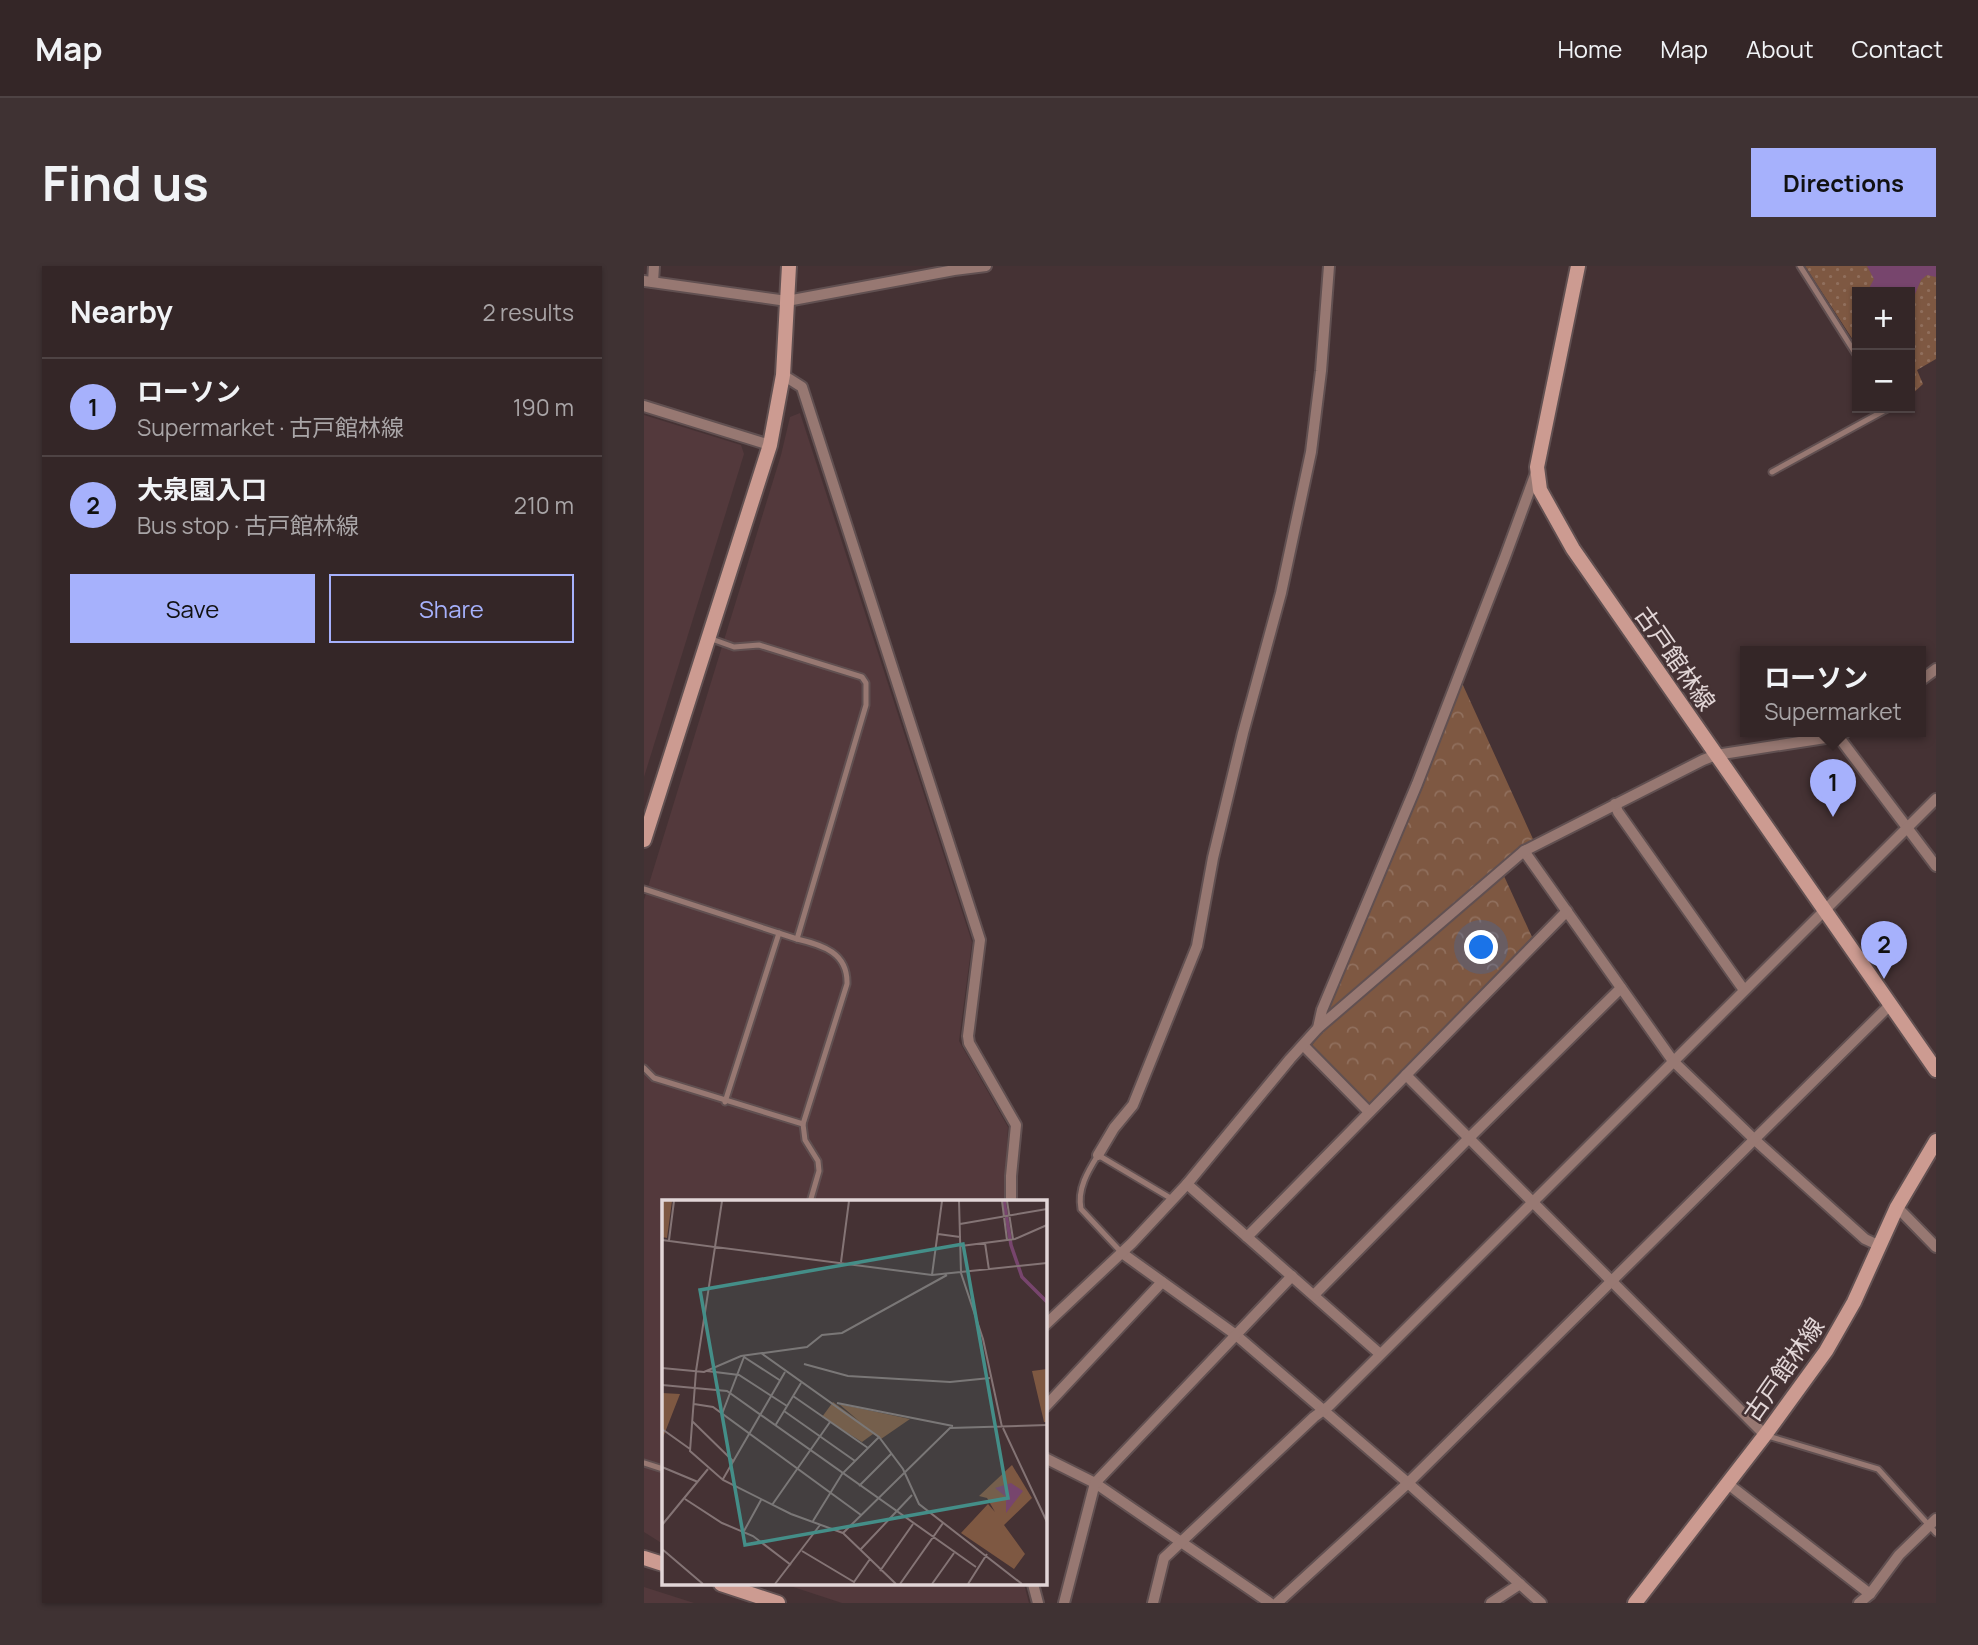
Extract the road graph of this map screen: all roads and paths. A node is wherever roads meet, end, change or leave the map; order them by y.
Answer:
1 (654, 266) edge
2 (789, 266) edge
3 (986, 266) edge
4 (1329, 266) edge
5 (1578, 266) edge
6 (1800, 266) edge
7 (649, 281) edge
8 (787, 301) junction
9 (1853, 350) edge
10 (783, 375) junction
11 (644, 406) edge
12 (1880, 413) edge
13 (770, 445) junction
14 (1537, 467) junction
15 (1772, 472) dead end
16 (709, 638) junction
17 (1825, 737) edge
18 (1845, 737) edge
19 (1716, 755) junction
20 (1936, 799) edge
21 (1615, 804) junction
22 (1908, 827) junction
23 (644, 840) edge
24 (1524, 851) junction
25 (1936, 866) edge
26 (644, 889) edge
27 (1825, 910) junction
28 (1567, 911) junction
29 (779, 933) junction
30 (797, 939) junction
31 (1621, 988) junction
32 (1744, 990) junction
33 (1891, 1004) junction
34 (1318, 1028) junction
35 (1304, 1046) junction
36 (1673, 1061) junction
37 (644, 1068) edge
38 (1936, 1070) edge
39 (1406, 1075) junction
40 (654, 1079) junction
41 (644, 1082) edge
42 (725, 1102) junction
43 (1369, 1112) junction
44 (803, 1124) junction
45 (1469, 1138) junction
46 (1755, 1140) junction
47 (1936, 1141) edge
48 (1098, 1155) junction
49 (1187, 1184) junction
50 (1172, 1199) junction
51 (811, 1200) edge
52 (1012, 1200) edge
53 (1533, 1202) junction
54 (1897, 1207) junction
55 (1247, 1237) junction
56 (1880, 1246) junction
57 (1936, 1247) edge
58 (1122, 1253) junction
59 (1292, 1276) junction
60 (1612, 1281) junction
61 (1162, 1282) junction
62 (1314, 1296) junction
63 (1046, 1324) edge
64 (1236, 1335) junction
65 (1380, 1354) junction
66 (1046, 1406) edge
67 (1322, 1411) junction
68 (1765, 1435) junction
69 (1046, 1458) edge
70 (644, 1463) edge
71 (662, 1469) edge
72 (1095, 1483) junction
73 (1408, 1483) junction
74 (1727, 1484) junction
75 (1934, 1526) edge
76 (1181, 1541) junction
77 (644, 1558) edge
78 (662, 1564) edge
79 (1520, 1584) junction
80 (727, 1586) edge
81 (1034, 1586) edge
82 (1870, 1594) junction
83 (778, 1603) edge
84 (1038, 1603) edge
85 (1064, 1603) edge
86 (1153, 1603) edge
87 (1270, 1603) edge
88 (1277, 1603) edge
89 (1491, 1603) edge
90 (1541, 1603) edge
91 (1635, 1603) edge
92 (1860, 1603) edge

1 - 7 street
2 - 8 main road
3 - 8 street
4 - 48 street
5 - 14 main road, 古戸館林線
6 - 9 lane
7 - 8 street
8 - 10 main road
10 - 13 main road
10 - 52 street
11 - 13 street
12 - 15 lane
13 - 16 main road
14 - 19 main road, 古戸館林線
14 - 34 street
16 - 23 main road
16 - 30 lane
17 - 19 street
18 - 22 street
19 - 21 street
19 - 27 main road, 古戸館林線
20 - 22 street
21 - 24 street
21 - 32 street
22 - 25 street
22 - 27 street
24 - 28 street
24 - 34 street
26 - 29 lane
27 - 32 street
27 - 33 main road, 古戸館林線
28 - 31 street
28 - 39 street
29 - 30 lane
29 - 42 lane
30 - 44 lane
31 - 36 street
31 - 45 street
32 - 36 street
33 - 38 main road, 古戸館林線
33 - 46 street
34 - 35 street
35 - 43 street
35 - 49 street
36 - 46 street
36 - 53 street
37 - 40 lane
39 - 43 street
39 - 45 street
40 - 41 lane
40 - 42 lane
42 - 44 lane
43 - 55 street
44 - 51 lane
45 - 53 street
45 - 62 street
46 - 56 street
46 - 60 street
47 - 54 main road, 古戸館林線
48 - 50 lane
48 - 58 lane
49 - 50 street
49 - 55 street
50 - 58 street
53 - 60 street
53 - 65 street
54 - 56 main road, 古戸館林線
54 - 57 street
55 - 59 street
56 - 68 main road, 古戸館林線
58 - 61 street
58 - 63 street
59 - 62 street
59 - 64 street
60 - 68 street
60 - 73 street
61 - 64 street
61 - 66 street
62 - 65 street
64 - 67 street
64 - 72 street
65 - 67 street
67 - 73 street
67 - 76 street
68 - 74 main road, 古戸館林線
68 - 75 lane
69 - 72 street
70 - 71 lane
72 - 76 street
72 - 85 street
73 - 79 street
73 - 88 street
74 - 82 street
74 - 91 main road, 古戸館林線
75 - 82 street
76 - 86 street
76 - 87 street
77 - 78 main road
79 - 89 street
79 - 90 street
80 - 83 main road
81 - 84 street
82 - 92 street

